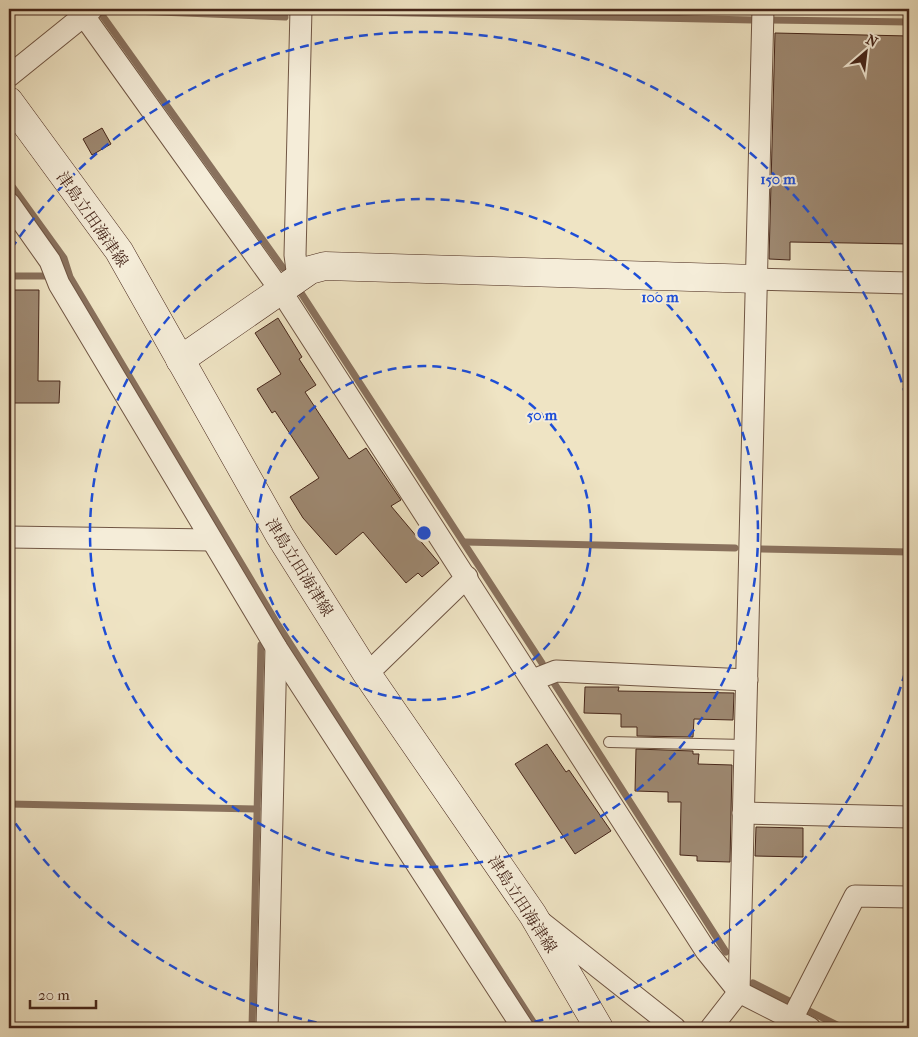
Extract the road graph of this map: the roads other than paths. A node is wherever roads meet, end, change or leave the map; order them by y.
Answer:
1 (300, 9) edge
2 (763, 9) edge
3 (85, 11) edge
4 (9, 76) edge
5 (9, 101) edge
6 (9, 203) edge
7 (757, 279) junction
8 (909, 283) edge
9 (289, 285) junction
10 (180, 360) junction
11 (9, 537) edge
12 (211, 540) junction
13 (468, 577) junction
14 (276, 647) junction
15 (367, 674) junction
16 (533, 680) junction
17 (747, 680) junction
18 (609, 742) dead end
19 (745, 746) junction
20 (743, 814) junction
21 (909, 817) edge
22 (909, 897) edge
23 (533, 915) junction
24 (739, 992) junction
25 (801, 1024) edge
26 (267, 1028) edge
27 (523, 1028) edge
28 (599, 1028) edge
29 (674, 1028) edge
30 (711, 1028) edge

1 - 9 street
2 - 7 street
3 - 4 street
3 - 9 street
5 - 10 main road, 津島立田海津線
6 - 12 street
7 - 8 street
7 - 9 main road
7 - 17 street
9 - 10 main road
9 - 13 street
10 - 15 main road, 津島立田海津線
11 - 12 street
12 - 14 street
13 - 15 street
13 - 16 street
14 - 26 street
14 - 27 street
15 - 23 main road, 津島立田海津線
16 - 17 street
16 - 24 street
17 - 19 street
18 - 19 lane
19 - 20 street
20 - 21 street
20 - 24 street
22 - 25 street
23 - 28 main road, 津島立田海津線
23 - 29 street
24 - 25 street
24 - 30 street

